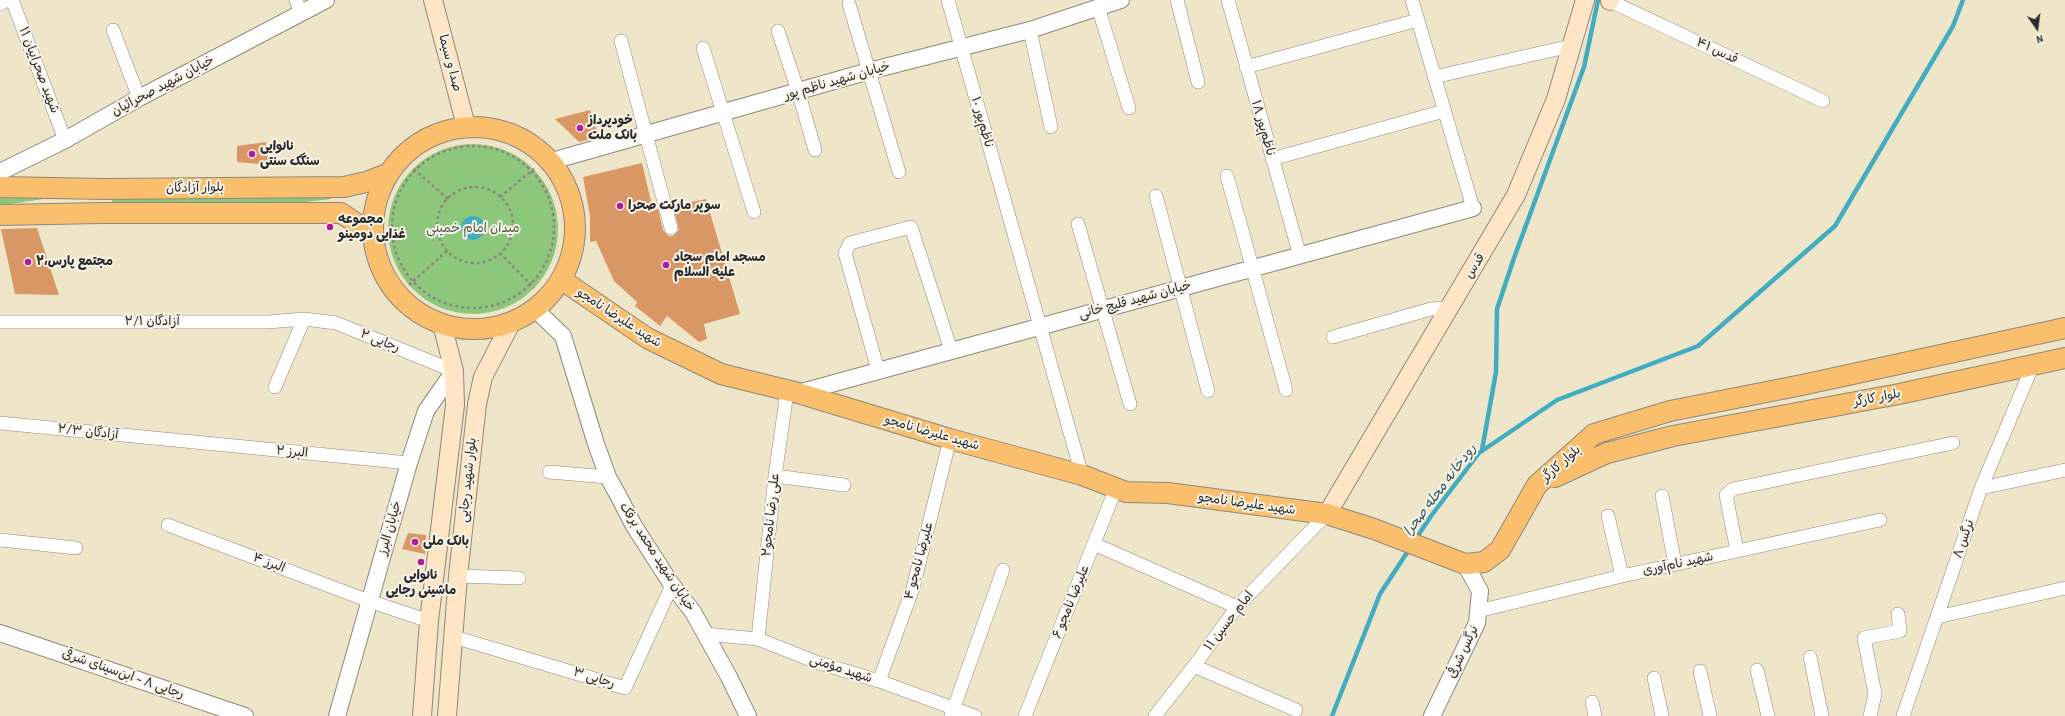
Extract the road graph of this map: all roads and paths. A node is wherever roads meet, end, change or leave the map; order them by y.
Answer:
1 (7, 0) edge
2 (12, 0) edge
3 (326, 0) edge
4 (433, 0) edge
5 (948, 0) edge
6 (1177, 0) edge
7 (1228, 0) edge
8 (1412, 0) edge
9 (1585, 0) edge
10 (1610, 1) edge
11 (1110, 2) edge
12 (0, 4) edge
13 (849, 4) dead end
14 (298, 7) edge
15 (1418, 20) junction
16 (113, 30) dead end
17 (1030, 30) junction
18 (778, 31) dead end
19 (621, 41) dead end
20 (1571, 46) junction
21 (961, 47) junction
22 (704, 48) dead end
23 (1246, 67) junction
24 (869, 72) junction
25 (1434, 77) junction
26 (1198, 82) dead end
27 (798, 92) junction
28 (139, 98) junction
29 (1823, 101) dead end
30 (1129, 108) dead end
31 (1444, 111) junction
32 (723, 113) junction
33 (466, 126) junction
34 (1051, 127) dead end
35 (646, 135) junction
36 (65, 140) junction
37 (815, 150) dead end
38 (1272, 159) junction
39 (552, 161) junction
40 (415, 169) junction
41 (533, 170) junction
42 (0, 172) edge
43 (899, 172) dead end
44 (388, 174) junction
45 (1227, 176) dead end
46 (0, 187) edge
47 (79, 188) junction
48 (104, 189) junction
49 (1156, 196) dead end
50 (500, 197) junction
51 (448, 199) junction
52 (1473, 208) joint
53 (754, 212) dead end
54 (80, 213) junction
55 (102, 213) junction
56 (0, 215) edge
57 (1078, 224) dead end
58 (671, 228) dead end
59 (372, 234) junction
60 (447, 251) junction
61 (500, 253) junction
62 (1300, 256) junction
63 (1252, 268) junction
64 (562, 280) junction
65 (413, 281) junction
66 (531, 284) junction
67 (409, 285) dead end
68 (534, 288) dead end
69 (1181, 288) junction
70 (1450, 308) junction
71 (1102, 309) junction
72 (535, 310) junction
73 (304, 319) junction
74 (0, 322) edge
75 (511, 322) junction
76 (442, 324) junction
77 (1041, 326) junction
78 (2065, 328) edge
79 (1333, 337) dead end
80 (951, 350) junction
81 (2065, 358) edge
82 (2033, 365) junction
83 (878, 370) junction
84 (454, 371) junction
85 (274, 387) dead end
86 (1286, 390) dead end
87 (1208, 391) dead end
88 (792, 393) junction
89 (1130, 404) dead end
90 (0, 423) edge
91 (950, 439) junction
92 (176, 441) joint
93 (1953, 443) dead end
94 (409, 463) junction
95 (2065, 470) edge
96 (549, 472) dead end
97 (1082, 475) junction
98 (775, 476) junction
99 (608, 477) junction
100 (1537, 485) junction
101 (844, 486) dead end
102 (1116, 488) junction
103 (1981, 488) junction
104 (1662, 496) dead end
105 (1326, 514) junction
106 (1608, 516) dead end
107 (1880, 520) dead end
108 (168, 525) dead end
109 (0, 540) edge
110 (1094, 544) junction
111 (76, 548) dead end
112 (1737, 551) junction
113 (1465, 564) junction
114 (1675, 564) junction
115 (1003, 570) dead end
116 (458, 576) junction
117 (1622, 576) junction
118 (520, 578) dead end
119 (672, 585) junction
120 (2065, 588) edge
121 (369, 601) junction
122 (1237, 607) junction
123 (1478, 611) junction
124 (1898, 614) dead end
125 (1937, 617) junction
126 (429, 620) junction
127 (0, 633) edge
128 (705, 634) junction
129 (454, 636) junction
130 (758, 639) junction
131 (1810, 657) dead end
132 (1194, 666) junction
133 (1700, 670) dead end
134 (1757, 670) dead end
135 (1654, 678) dead end
136 (880, 681) junction
137 (1592, 702) dead end
138 (1296, 710) dead end
139 (953, 712) edge
140 (246, 716) edge
141 (336, 716) edge
142 (422, 716) edge
143 (447, 716) edge
144 (748, 716) edge
145 (975, 716) edge
146 (1025, 716) edge
147 (1155, 716) edge
148 (1432, 716) edge
149 (1595, 716) edge
150 (1662, 716) edge
151 (1710, 716) edge
152 (1768, 716) edge
153 (1822, 716) edge
154 (1870, 716) edge
155 (1903, 716) edge

1 - 12 street
2 - 36 street, شهید صحراییان ۱۱
3 - 14 street, خیابان شهید صحرائیان
4 - 33 main road, صدا و سیما
5 - 21 street, ناظم‌پور ۱۰
6 - 26 street
7 - 23 street, ناظم‌پور ۱۸
8 - 15 street
9 - 20 main road, قدس
10 - 29 street, قدس ۴۱
11 - 17 street, خیابان شهید ناظم پور
11 - 30 street
13 - 24 street
14 - 28 street, خیابان شهید صحرائیان
15 - 23 street
15 - 25 street
16 - 28 street
17 - 21 street, خیابان شهید ناظم پور
17 - 34 street
18 - 27 street
19 - 35 street
20 - 25 street
20 - 70 main road, قدس
21 - 24 street, خیابان شهید ناظم پور
21 - 77 street, ناظم‌پور ۱۰
22 - 32 street
23 - 38 street, ناظم‌پور ۱۸
24 - 27 street, خیابان شهید ناظم پور
24 - 43 street
25 - 31 street
27 - 32 street, خیابان شهید ناظم پور
27 - 37 street
28 - 36 street, خیابان شهید صحرائیان
31 - 38 street
31 - 52 street
32 - 35 street, خیابان شهید ناظم پور
32 - 53 street
33 - 39 main road
33 - 44 main road
35 - 39 street, خیابان شهید ناظم پور
35 - 58 street
36 - 42 street, خیابان شهید صحرائیان
38 - 62 street, ناظم‌پور ۱۸
39 - 64 main road
40 - 41 path
40 - 51 path
40 - 65 path
41 - 50 path
41 - 66 path
44 - 48 main road, بلوار آزادگان
44 - 59 main road
45 - 63 street
46 - 47 main road, بلوار آزادگان
47 - 48 main road, بلوار آزادگان
47 - 54 main road
48 - 55 main road
49 - 69 street
50 - 51 path
50 - 61 path
51 - 60 path
52 - 62 street, خیابان شهید قلیچ خانی
54 - 55 main road, بلوار آزادگان
54 - 56 main road, بلوار آزادگان
55 - 59 main road, بلوار آزادگان
57 - 71 street
59 - 76 main road
60 - 61 path
60 - 65 path
61 - 66 path
62 - 63 street, خیابان شهید قلیچ خانی
63 - 69 street, خیابان شهید قلیچ خانی
63 - 86 street
64 - 72 main road
64 - 88 main road, شهید علیرضا نامجو
65 - 66 path
65 - 67 path
66 - 68 path
69 - 71 street, خیابان شهید قلیچ خانی
69 - 87 street
70 - 79 street
70 - 105 main road, قدس
71 - 77 street, خیابان شهید قلیچ خانی
71 - 89 street
72 - 75 main road
72 - 99 street, خیابان شهید محمد برفک
73 - 74 street, آزادگان ۲/۱
73 - 84 street, رجایی ۲
73 - 85 street
75 - 76 main road
75 - 116 main road, بلوار شهید رجایی
76 - 84 main road, بلوار شهید رجایی
77 - 80 street, خیابان شهید قلیچ خانی
77 - 97 street, ناظم‌پور ۱۰
78 - 100 main road, بلوار کارگر
80 - 83 street, خیابان شهید قلیچ خانی
80 - 83 street
81 - 82 main road, بلوار کارگر
82 - 100 main road, بلوار کارگر
82 - 103 street, نرگس ۸
83 - 88 street, خیابان شهید قلیچ خانی
84 - 94 street, خیابان البرز
84 - 126 main road, بلوار شهید رجایی
88 - 91 main road, شهید علیرضا نامجو
88 - 98 street, علی رضا نامجو۲
90 - 92 street, آزادگان ۲/۳
91 - 97 main road, شهید علیرضا نامجو
91 - 136 street, علیرضا نامجو ۴
92 - 94 street, البرز ۲
93 - 112 street
94 - 121 street, خیابان البرز
95 - 103 street
96 - 99 street
97 - 102 main road, شهید علیرضا نامجو
98 - 101 street
98 - 130 street, علی رضا نامجو۲
99 - 119 street, خیابان شهید محمد برفک
100 - 113 main road
102 - 105 main road, شهید علیرضا نامجو
102 - 110 street, علیرضا نامجو ۶
103 - 125 street, نرگس ۸
104 - 114 street
105 - 113 main road, شهید علیرضا نامجو
105 - 122 street, امام حسین ۱۱
106 - 117 street
107 - 112 street, شهید نام‌آوری
108 - 121 street, البرز ۴
109 - 111 street
110 - 122 street
110 - 146 street, علیرضا نامجو ۶
112 - 114 street, شهید نام‌آوری
113 - 123 street, نرگس شرقی
114 - 117 street, شهید نام‌آوری
115 - 139 street
116 - 118 street
116 - 129 main road, بلوار شهید رجایی
117 - 123 street, شهید نام‌آوری
119 - 128 street, خیابان شهید محمد برفک
119 - 129 street, رجایی ۳
120 - 125 street
121 - 126 street, البرز ۴
121 - 141 street, خیابان البرز
122 - 132 street, امام حسین ۱۱
123 - 148 street, نرگس شرقی
124 - 154 street
125 - 155 street, نرگس ۸
126 - 142 main road, بلوار شهید رجایی
127 - 140 street, رجایی ۸ - ابن‌سینای شرقی
128 - 130 street, شهید مؤمنی
128 - 144 street, خیابان شهید محمد برفک
129 - 143 main road, بلوار شهید رجایی
130 - 136 street, شهید مؤمنی
131 - 153 street
132 - 138 street
132 - 147 street, امام حسین ۱۱
133 - 151 street
134 - 152 street
135 - 150 street
136 - 139 street, شهید مؤمنی
137 - 149 street
139 - 145 street, شهید مؤمنی

